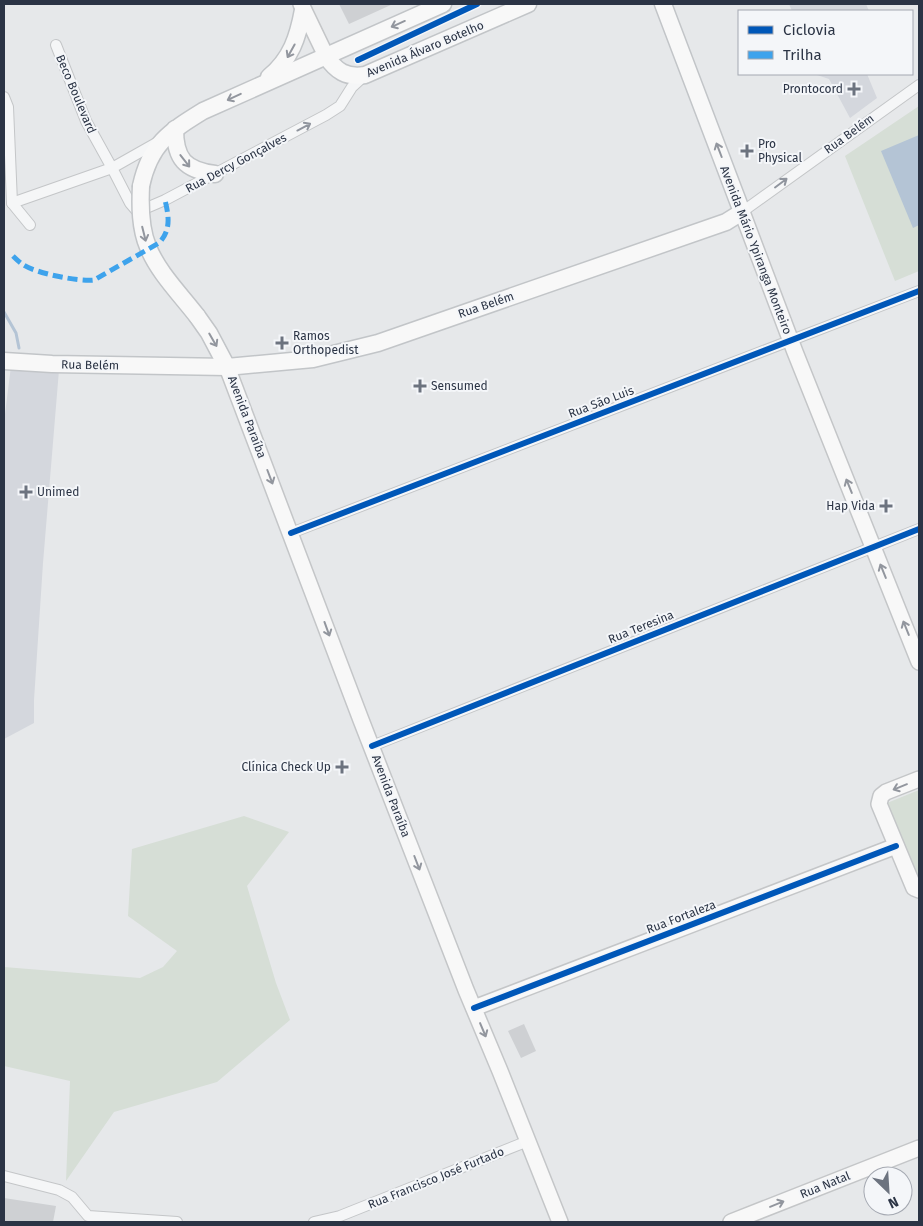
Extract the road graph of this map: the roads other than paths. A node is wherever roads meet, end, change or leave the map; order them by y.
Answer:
1 (443, 4) edge
2 (528, 4) edge
3 (663, 4) edge
4 (302, 7) edge
5 (56, 45) dead end
6 (326, 56) junction
7 (365, 75) junction
8 (262, 83) junction
9 (919, 85) edge
10 (4, 97) edge
11 (169, 134) junction
12 (112, 168) junction
13 (215, 174) junction
14 (12, 203) junction
15 (742, 212) junction
16 (30, 225) dead end
17 (919, 292) edge
18 (790, 341) junction
19 (4, 360) edge
20 (227, 366) junction
21 (919, 529) edge
22 (291, 533) junction
23 (874, 547) junction
24 (919, 662) edge
25 (372, 746) junction
26 (919, 779) edge
27 (896, 846) junction
28 (919, 890) edge
29 (474, 1008) junction
30 (528, 1141) junction
31 (919, 1148) edge
32 (4, 1176) edge
33 (87, 1219) edge
34 (177, 1222) edge
35 (314, 1222) edge
36 (560, 1222) edge
37 (731, 1222) edge

1 -> 6 main road
2 - 7 main road, Avenida Álvaro Botelho
15 -> 3 main road, Avenida Mário Ypiranga Monteiro
4 - 6 main road
4 -> 8 main road
5 - 12 street, Beco Boulevard
6 - 7 main road, Avenida Álvaro Botelho
6 - 8 main road
13 -> 7 street, Rua Dercy Gonçalves
8 -> 11 main road
15 -> 9 street, Rua Belém
10 - 14 street
11 - 12 street
11 -> 13 main road
11 -> 20 main road, Avenida Paraíba, bridge
12 - 13 street, Rua Dercy Gonçalves
12 - 14 street
14 - 16 street
15 - 18 main road, Avenida Mário Ypiranga Monteiro
15 - 20 main road, Rua Belém
17 - 18 street, Rua São Luis
18 - 22 street, Rua São Luis
23 -> 18 main road, Avenida Mário Ypiranga Monteiro
19 - 20 main road, Rua Belém
20 -> 22 main road, Avenida Paraíba
21 - 23 street, Rua Teresina
22 -> 25 main road, Avenida Paraíba
24 -> 23 main road, Avenida Mário Ypiranga Monteiro
23 - 25 street, Rua Teresina
25 -> 29 main road, Avenida Paraíba
26 -> 27 main road
27 - 28 main road
27 - 29 main road, Rua Fortaleza
29 -> 30 main road, Avenida Paraíba
30 - 35 street, Rua Francisco José Furtado
30 - 36 main road, Avenida Paraíba
37 -> 31 main road, Rua Natal
32 - 33 street
33 - 34 street

